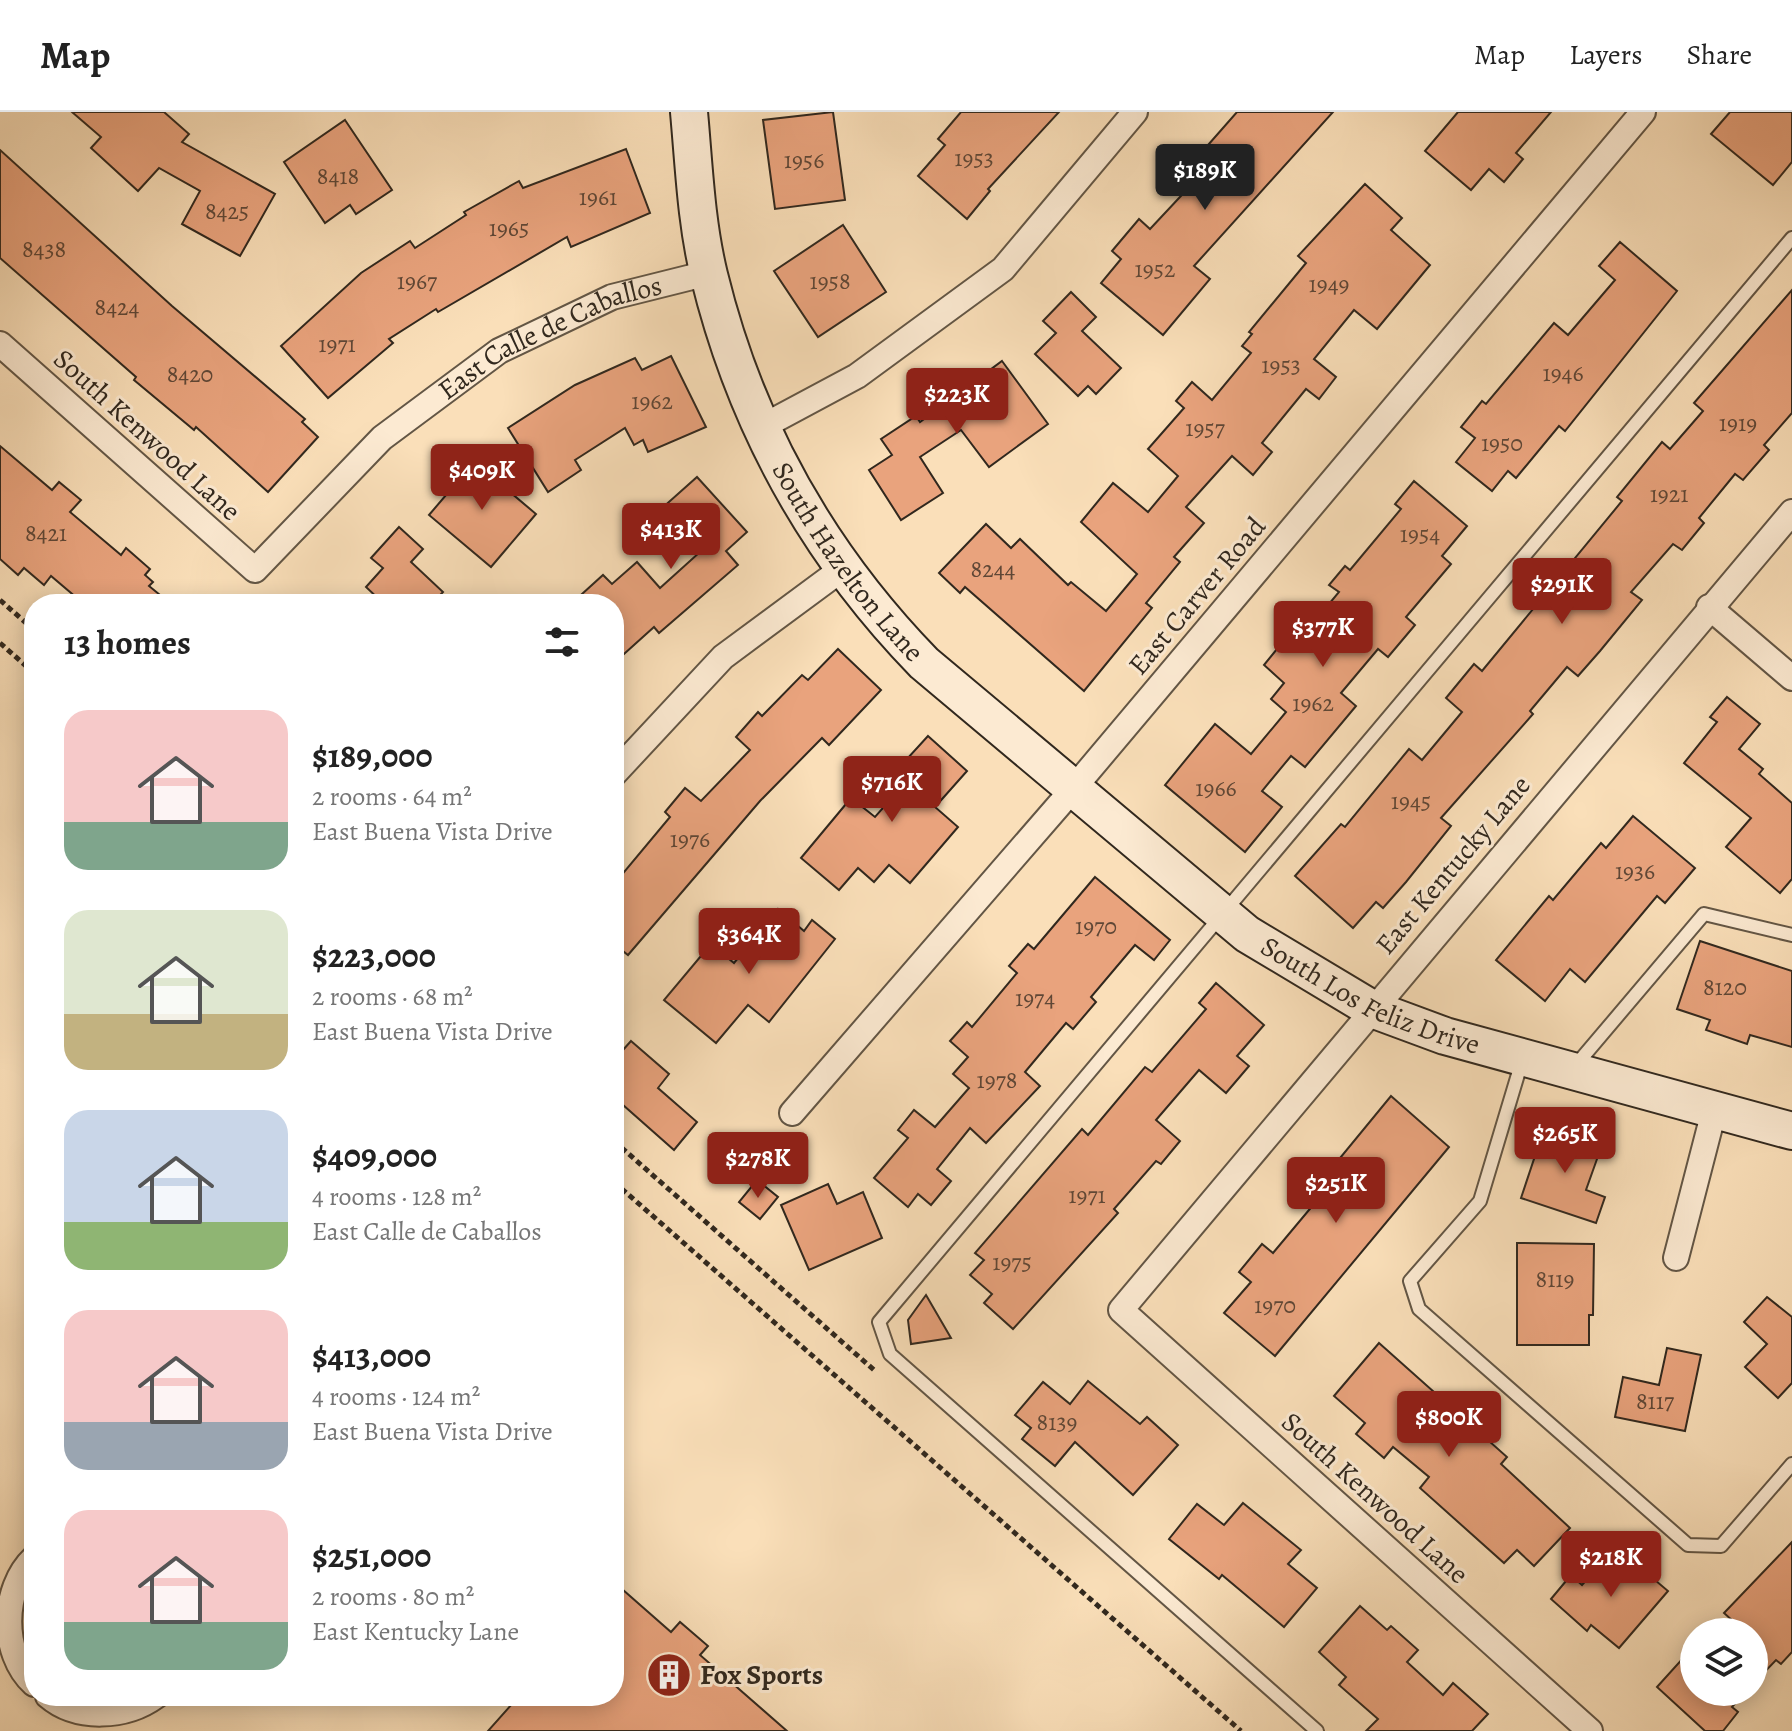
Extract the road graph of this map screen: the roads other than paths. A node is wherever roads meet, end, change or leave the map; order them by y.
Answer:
1 (689, 112) edge
2 (1135, 112) edge
3 (1643, 112) edge
4 (1792, 238) edge
5 (708, 273) junction
6 (0, 344) edge
7 (760, 428) junction
8 (1792, 512) edge
9 (842, 569) junction
10 (255, 570) joint
11 (1709, 607) junction
12 (1792, 678) edge
13 (624, 763) edge
14 (1073, 789) junction
15 (1222, 914) junction
16 (1792, 935) edge
17 (1372, 1009) junction
18 (1523, 1058) junction
19 (1571, 1071) junction
20 (1714, 1111) junction
21 (792, 1113) dead end
22 (1792, 1131) edge
23 (1676, 1258) dead end
24 (1121, 1310) joint
25 (1792, 1464) edge
26 (24, 1574) edge
27 (4, 1621) edge
28 (24, 1668) edge
29 (69, 1706) edge
30 (140, 1706) edge
31 (1317, 1731) edge
32 (1590, 1731) edge

1 - 5 street
2 - 7 street
3 - 14 street, East Carver Road
4 - 15 lane
5 - 7 street, South Hazelton Lane
5 - 10 street, East Calle de Caballos
6 - 10 street, South Kenwood Lane
7 - 9 street, South Hazelton Lane
8 - 11 street, East Kentucky Lane
9 - 13 street
9 - 14 street, South Hazelton Lane
11 - 12 street
11 - 17 street, East Kentucky Lane
14 - 15 street, South Los Feliz Drive
14 - 21 street, East Carver Road
15 - 17 street, South Los Feliz Drive
15 - 31 lane
16 - 19 lane
17 - 18 street, South Los Feliz Drive
17 - 24 street, East Kentucky Lane
18 - 19 street, South Los Feliz Drive
18 - 25 lane
19 - 20 street, South Los Feliz Drive
20 - 22 street, South Los Feliz Drive
20 - 23 street
24 - 32 street, South Kenwood Lane
26 - 27 street
27 - 28 street
29 - 30 street

